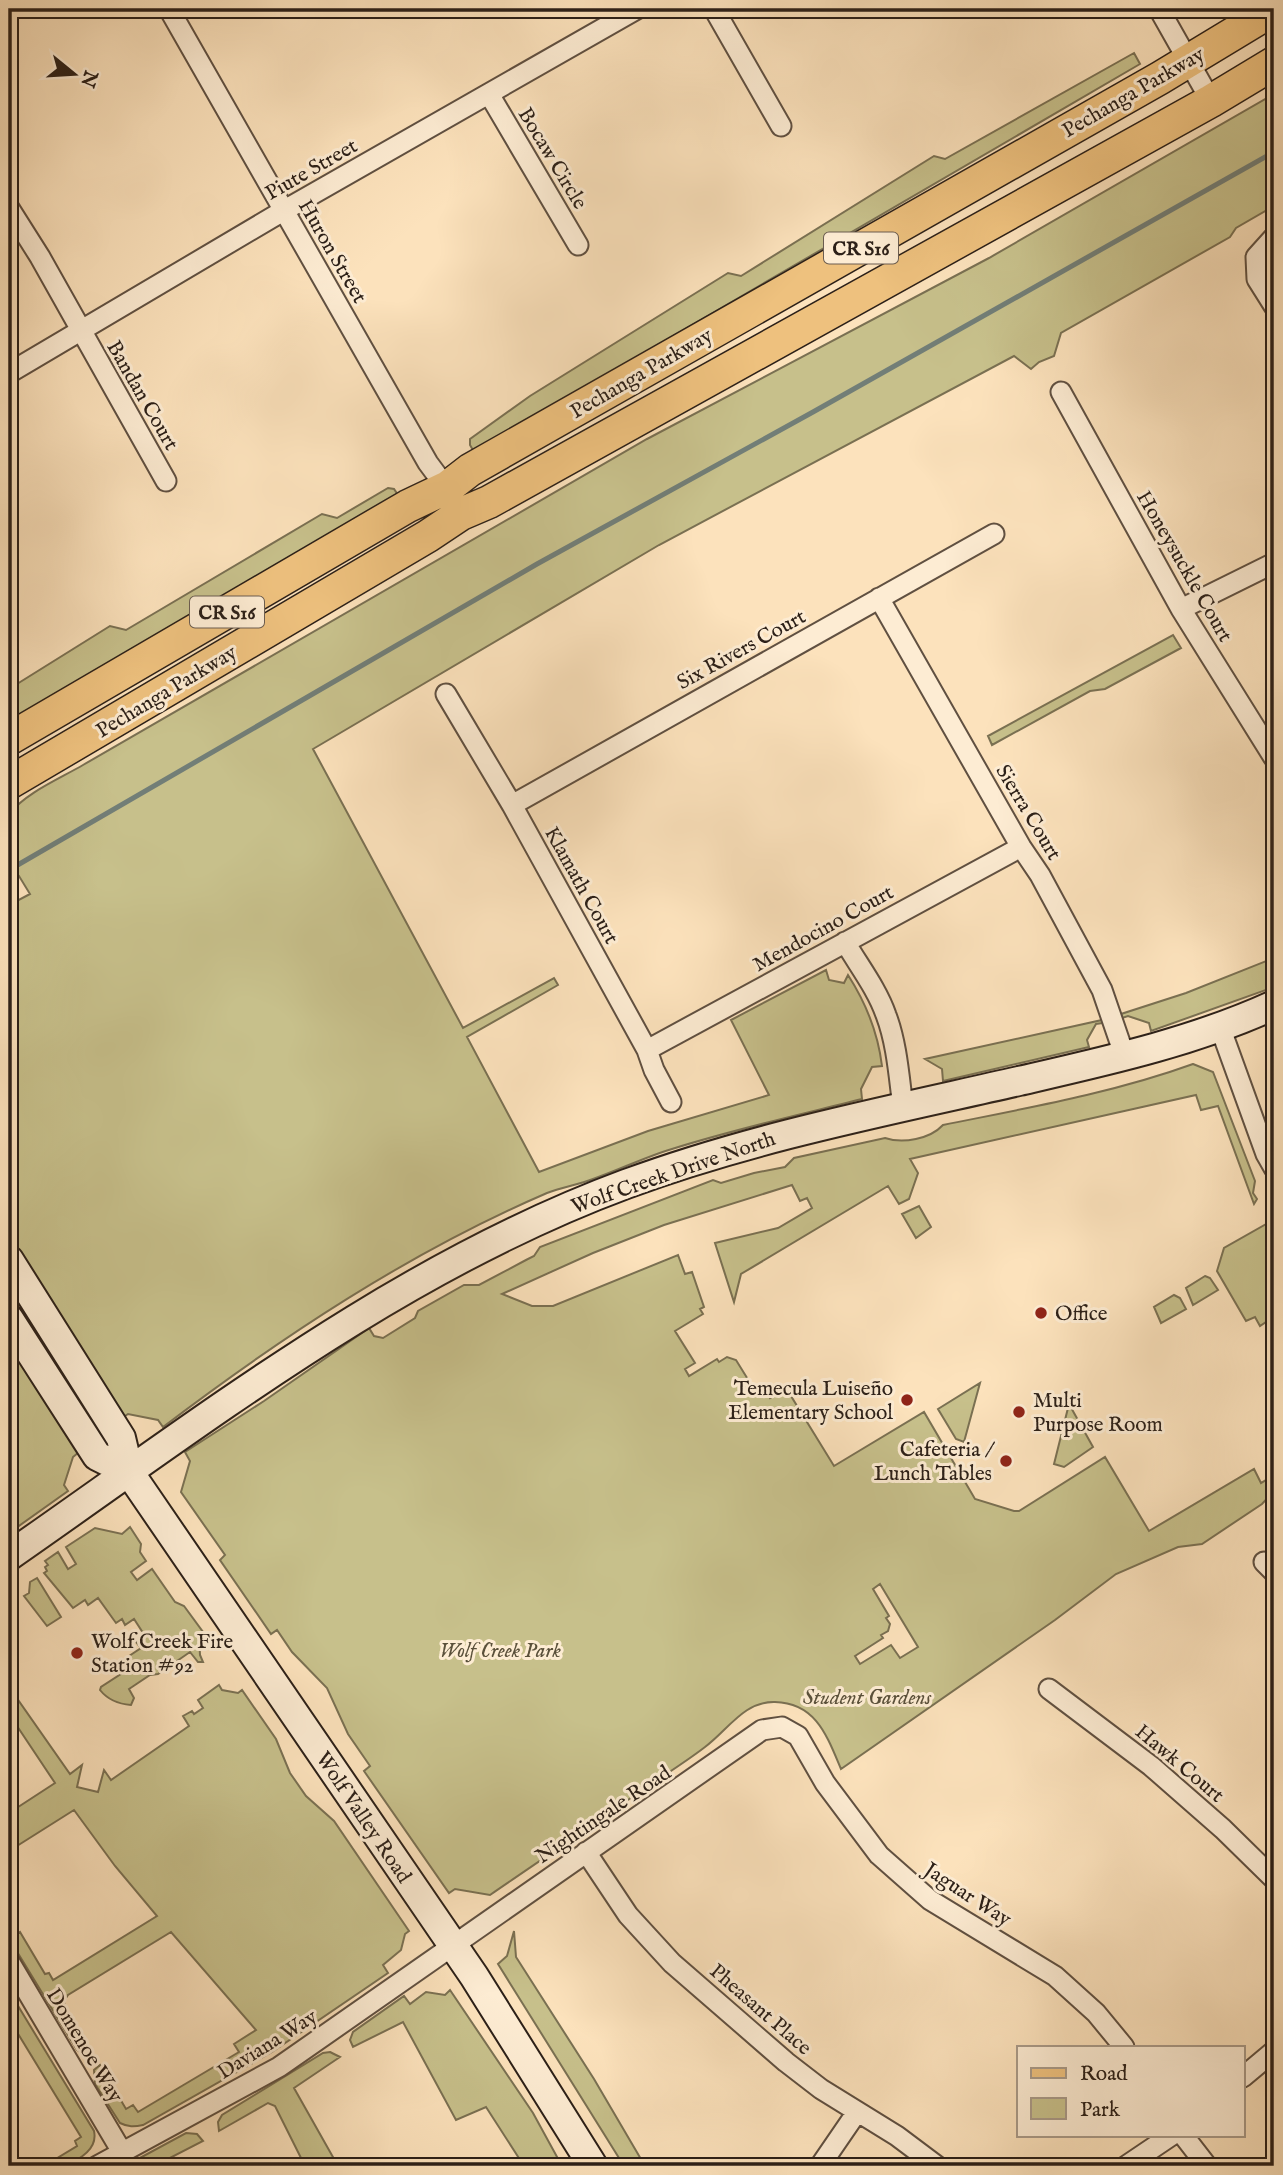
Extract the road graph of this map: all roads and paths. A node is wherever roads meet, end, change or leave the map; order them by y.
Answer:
1 (169, 9) edge
2 (637, 9) edge
3 (714, 9) edge
4 (1159, 9) edge
5 (1274, 9) edge
6 (1189, 59) junction
7 (1274, 63) edge
8 (489, 94) junction
9 (1212, 102) junction
10 (781, 126) dead end
11 (9, 208) edge
12 (283, 211) junction
13 (1274, 237) edge
14 (578, 244) dead end
15 (1274, 306) edge
16 (81, 331) junction
17 (9, 373) edge
18 (1061, 392) dead end
19 (166, 481) dead end
20 (454, 500) junction
21 (994, 534) dead end
22 (1274, 563) edge
23 (879, 598) junction
24 (1181, 609) junction
25 (446, 694) dead end
26 (9, 739) edge
27 (1274, 758) edge
28 (9, 783) edge
29 (512, 805) junction
30 (1020, 847) junction
31 (845, 942) junction
32 (1274, 1005) edge
33 (1220, 1027) junction
34 (647, 1050) junction
35 (1125, 1057) junction
36 (671, 1102) dead end
37 (903, 1107) junction
38 (1274, 1168) edge
39 (11, 1266) edge
40 (9, 1319) edge
41 (129, 1472) junction
42 (9, 1556) edge
43 (1049, 1689) dead end
44 (782, 1727) joint
45 (586, 1852) junction
46 (1274, 1879) edge
47 (452, 1946) junction
48 (9, 1961) edge
49 (1123, 2046) edge
50 (1274, 2051) edge
51 (1244, 2076) edge
52 (857, 2112) junction
53 (1171, 2136) edge
54 (1184, 2136) edge
55 (122, 2152) junction
56 (97, 2166) edge
57 (593, 2166) edge
58 (820, 2166) edge
59 (937, 2166) edge
60 (1126, 2166) edge
61 (1207, 2166) edge

1 - 12 street, Huron Street
2 - 8 street, Piute Street
3 - 10 street
4 - 6 street
5 - 6 main road, Pechanga Parkway / CR S16
6 - 9 street
6 - 20 main road, Pechanga Parkway / CR S16
7 - 9 main road, Pechanga Parkway / CR S16
8 - 12 street, Piute Street
8 - 14 street, Bocaw Circle
9 - 20 main road, Pechanga Parkway / CR S16
11 - 16 street, Bandan Court
12 - 16 street, Piute Street
12 - 20 street, Huron Street
13 - 15 street
16 - 17 street, Piute Street
16 - 19 street, Bandan Court
18 - 24 street, Honeysuckle Court
20 - 26 main road, Pechanga Parkway / CR S16
20 - 28 main road, Pechanga Parkway / CR S16
21 - 23 street, Six Rivers Court
22 - 24 street
23 - 29 street, Six Rivers Court
23 - 30 street, Sierra Court
24 - 27 street, Honeysuckle Court
25 - 29 street, Klamath Court
29 - 34 street, Klamath Court
30 - 31 street, Mendocino Court
30 - 35 street, Sierra Court
31 - 34 street, Mendocino Court
31 - 37 street
32 - 33 street, Wolf Creek Drive North
33 - 35 street, Wolf Creek Drive North
33 - 38 street
34 - 36 street, Klamath Court
35 - 37 street, Wolf Creek Drive North
37 - 41 street, Wolf Creek Drive North
39 - 41 street, Wolf Valley Road
40 - 41 street, Wolf Valley Road
41 - 42 street, Wolf Creek Drive North
41 - 47 street, Wolf Valley Road
43 - 46 street, Hawk Court
44 - 45 street, Nightingale Road
44 - 49 street, Jaguar Way
45 - 47 street, Nightingale Road
45 - 52 street, Pheasant Place
47 - 55 street, Daviana Way
47 - 57 street, Wolf Valley Road
48 - 55 street, Domenoe Way
50 - 51 street
52 - 58 street
52 - 59 street, Pheasant Place
53 - 60 street
54 - 61 street
55 - 56 street, Daviana Way

